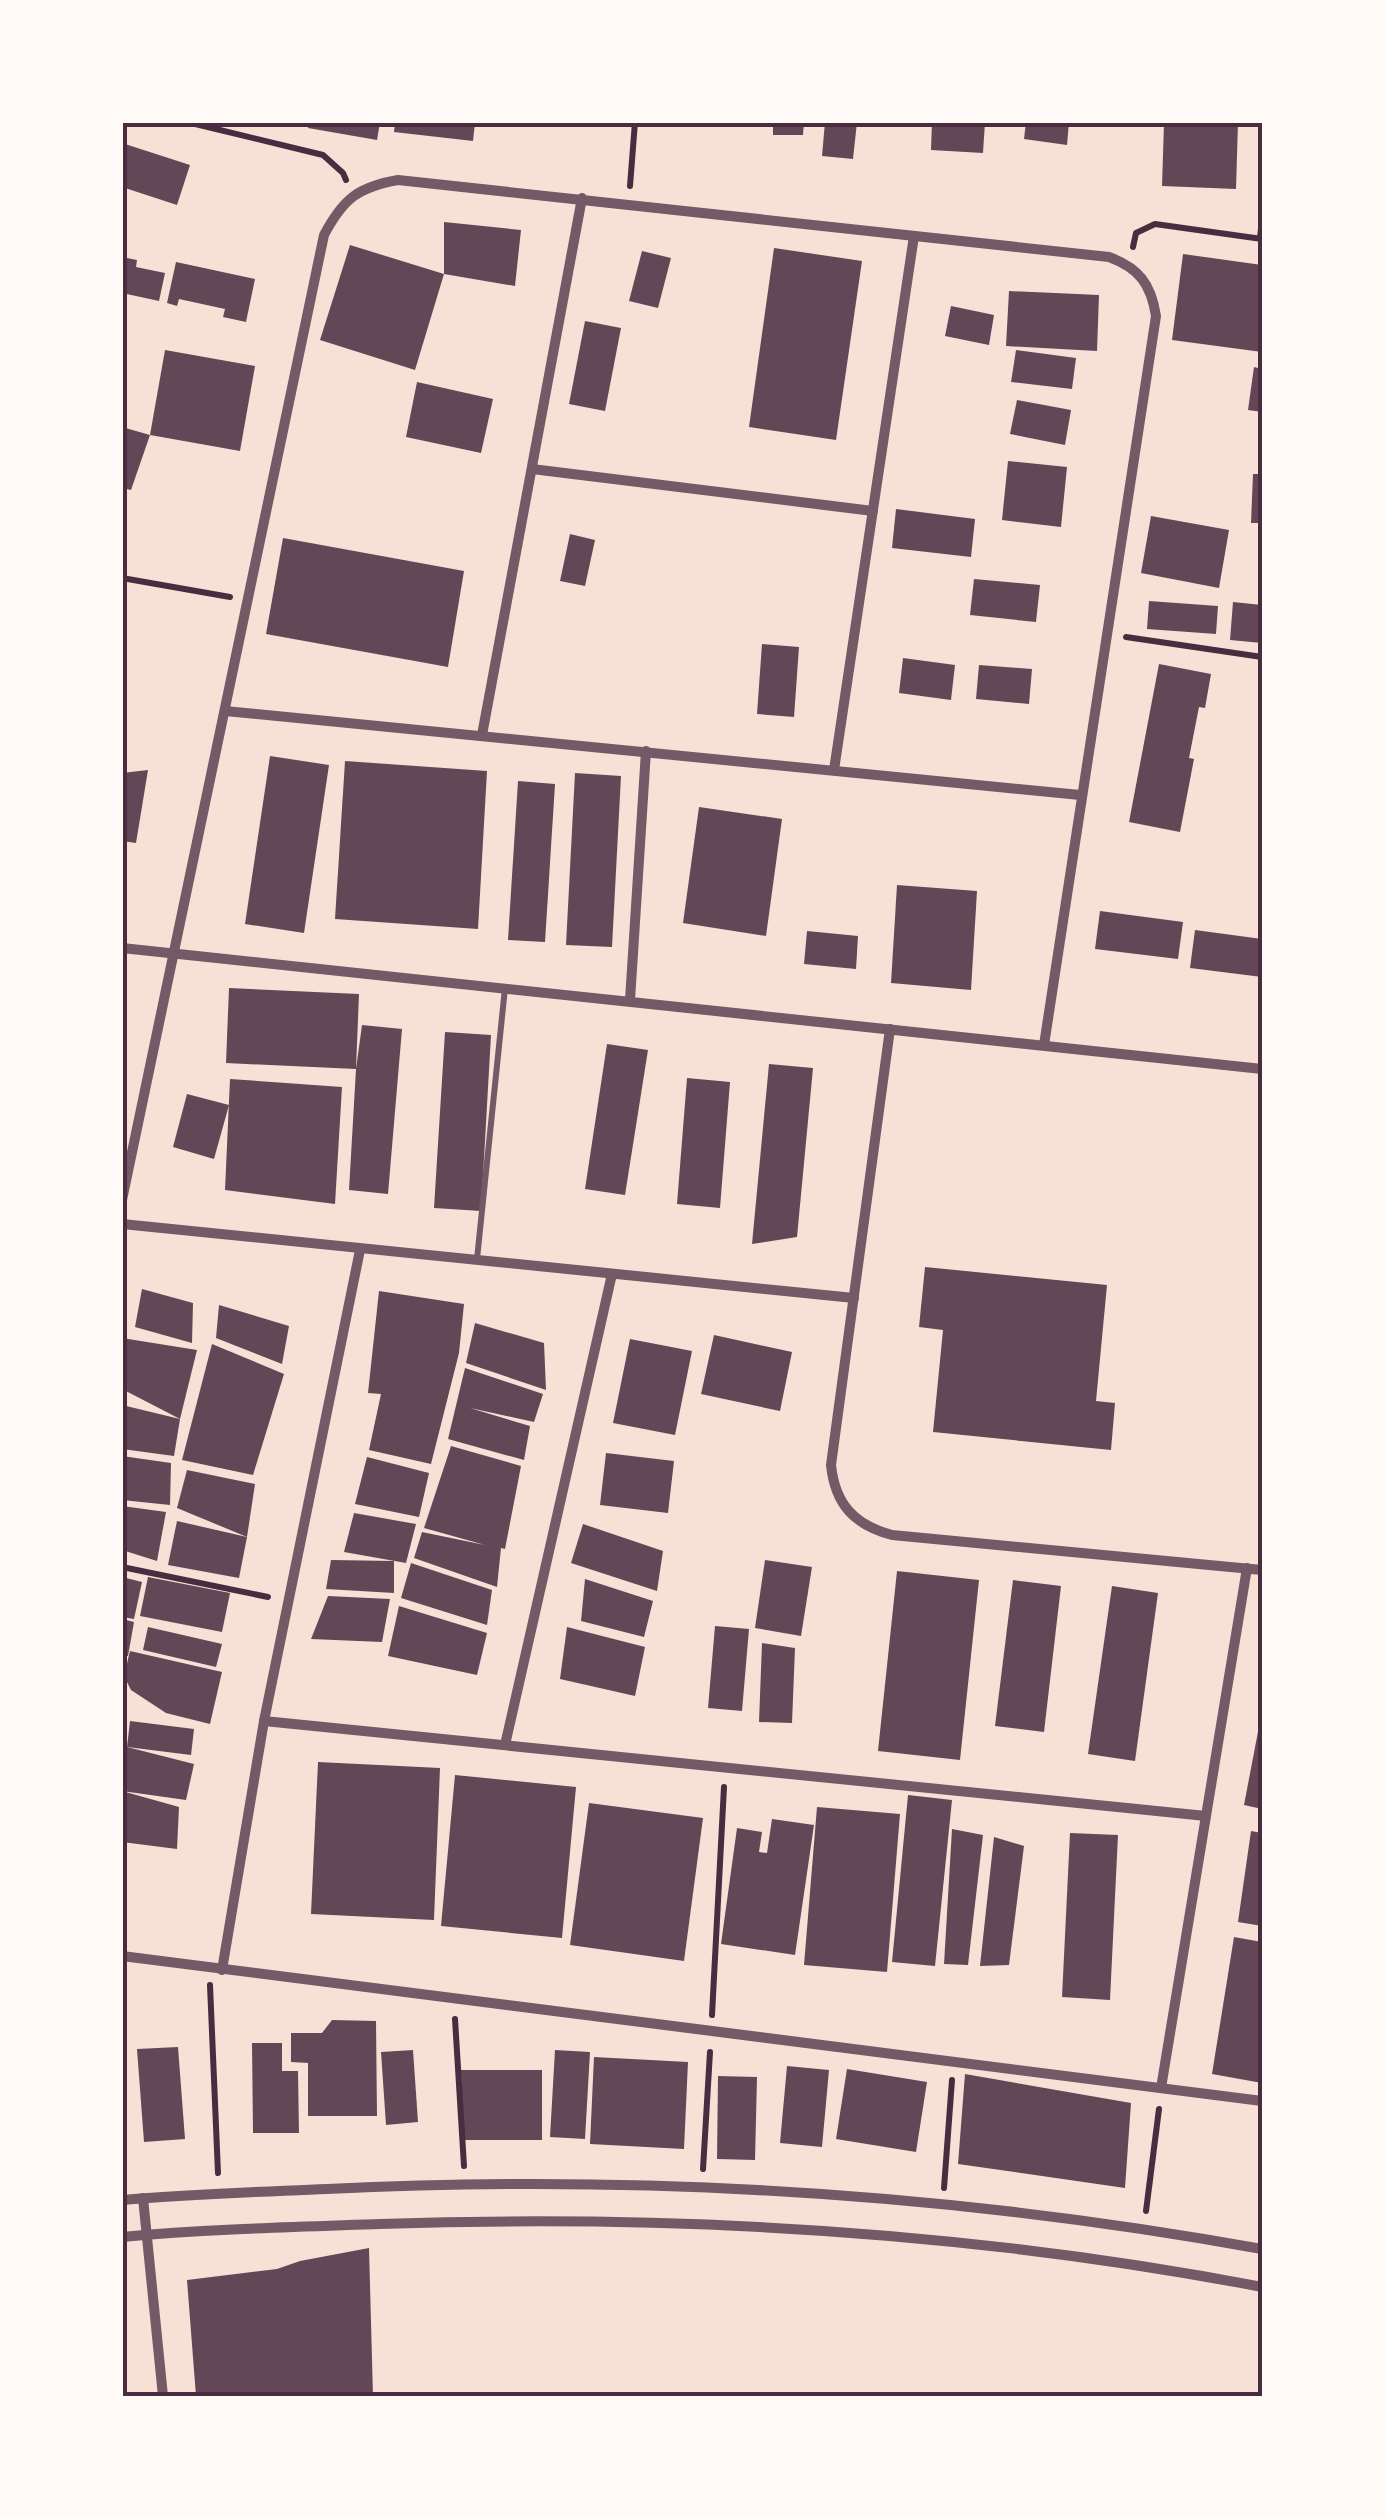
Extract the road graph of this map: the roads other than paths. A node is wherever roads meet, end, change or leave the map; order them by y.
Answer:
1 (582, 198) junction
2 (914, 236) junction
3 (532, 469) junction
4 (874, 510) junction
5 (224, 710) junction
6 (482, 735) junction
7 (646, 751) junction
8 (834, 770) junction
9 (1080, 794) junction
10 (122, 948) edge
11 (174, 954) junction
12 (506, 987) junction
13 (630, 1000) junction
14 (890, 1028) junction
15 (1044, 1046) junction
16 (1262, 1070) edge
17 (122, 1200) edge
18 (122, 1224) edge
19 (360, 1250) junction
20 (476, 1262) junction
21 (612, 1274) junction
22 (854, 1298) junction
23 (1246, 1568) junction
24 (1262, 1570) edge
25 (264, 1720) junction
26 (505, 1745) junction
27 (1206, 1816) junction
28 (122, 1956) edge
29 (222, 1970) junction
30 (1161, 2088) junction
31 (1262, 2101) edge
32 (143, 2198) junction
33 (122, 2200) edge
34 (147, 2234) junction
35 (122, 2237) edge
36 (1262, 2249) edge
37 (1262, 2287) edge
38 (162, 2396) edge

1 - 2 street
1 - 3 street
1 - 5 street
2 - 4 street
2 - 9 street
3 - 4 street
3 - 6 street
4 - 8 street
5 - 6 street
5 - 11 street
6 - 7 street
7 - 8 street
7 - 13 street
8 - 9 street
9 - 15 street
10 - 11 street
11 - 12 street
11 - 17 street
12 - 13 street
12 - 20 lane
13 - 14 street
14 - 15 street
14 - 22 street
15 - 16 street
18 - 19 street
19 - 20 street
19 - 25 street
20 - 21 street
21 - 22 street
21 - 26 street
22 - 23 street
23 - 24 street
23 - 27 street
25 - 26 street
25 - 29 street
26 - 27 street
27 - 30 street
28 - 29 street
29 - 30 street
30 - 31 street
32 - 33 street
32 - 34 street
32 - 36 street
34 - 35 street
34 - 37 street
34 - 38 street

